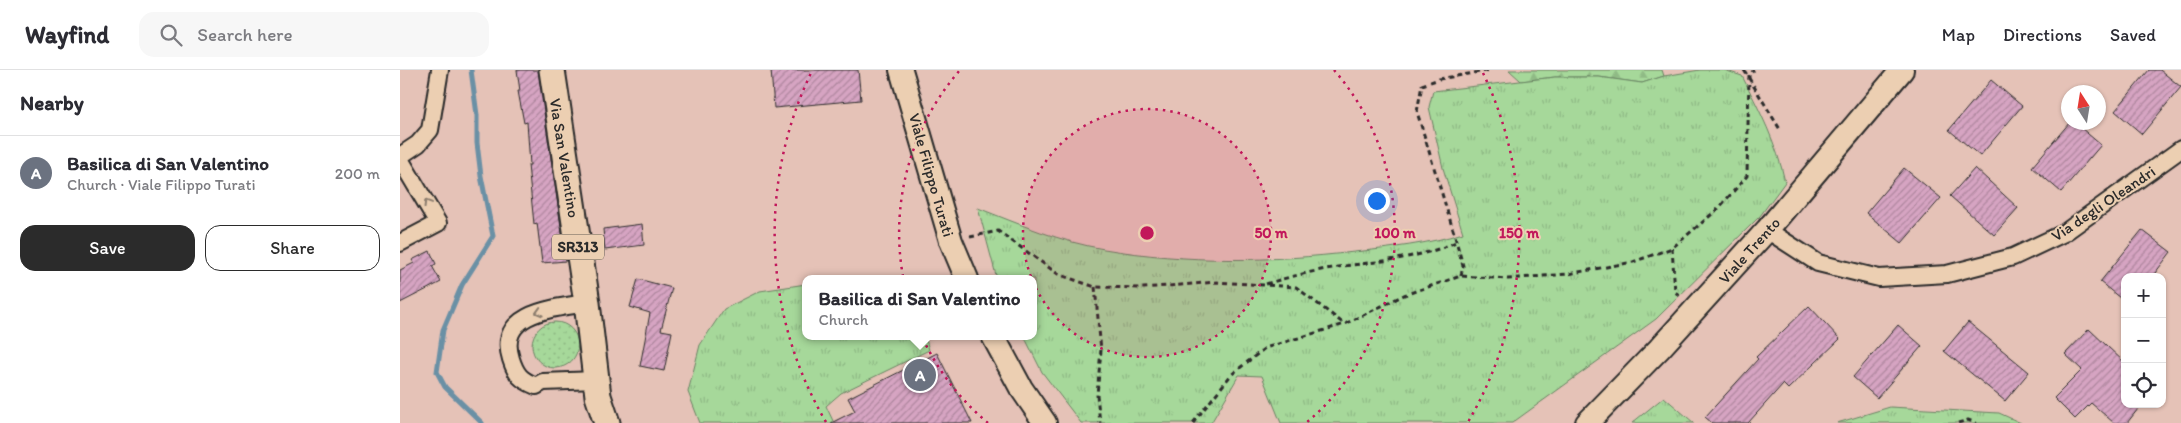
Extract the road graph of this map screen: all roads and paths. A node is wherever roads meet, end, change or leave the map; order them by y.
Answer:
1 (440, 70) edge
2 (552, 70) edge
3 (901, 70) edge
4 (1491, 70) edge
5 (1744, 70) edge
6 (1754, 70) edge
7 (1902, 70) edge
8 (1749, 75) junction
9 (1781, 131) dead end
10 (2181, 149) edge
11 (400, 158) edge
12 (1767, 230) junction
13 (952, 241) junction
14 (1456, 242) junction
15 (400, 243) edge
16 (1672, 248) junction
17 (965, 275) edge
18 (1461, 276) junction
19 (1263, 285) junction
20 (1095, 287) junction
21 (587, 303) junction
22 (1696, 308) junction
23 (1345, 324) junction
24 (995, 340) edge
25 (596, 380) junction
26 (606, 423) edge
27 (1045, 423) edge
28 (1100, 423) edge
29 (1193, 423) edge
30 (1587, 423) edge
31 (1958, 423) edge
32 (1976, 423) edge

1 - 11 street
2 - 21 main road, Via San Valentino / SR313
3 - 13 street, Viale Filippo Turati
4 - 14 path
5 - 8 path
6 - 8 path
7 - 12 street, Viale Trento
8 - 9 path
8 - 16 path
10 - 12 street, Via degli Oleandri
15 -> 11 street
12 - 22 street, Viale Trento
13 - 17 street, Viale Filippo Turati
13 - 20 path
14 - 18 path
14 - 19 path
16 - 18 path
16 - 22 path
18 - 23 path
19 - 20 path
19 - 23 path
20 - 28 path
21 - 25 main road, Via San Valentino / SR313
21 -> 25 street
22 - 30 street, Viale Trento
23 - 29 path
24 - 27 street
25 - 26 main road, Via San Valentino / SR313
31 - 32 path

